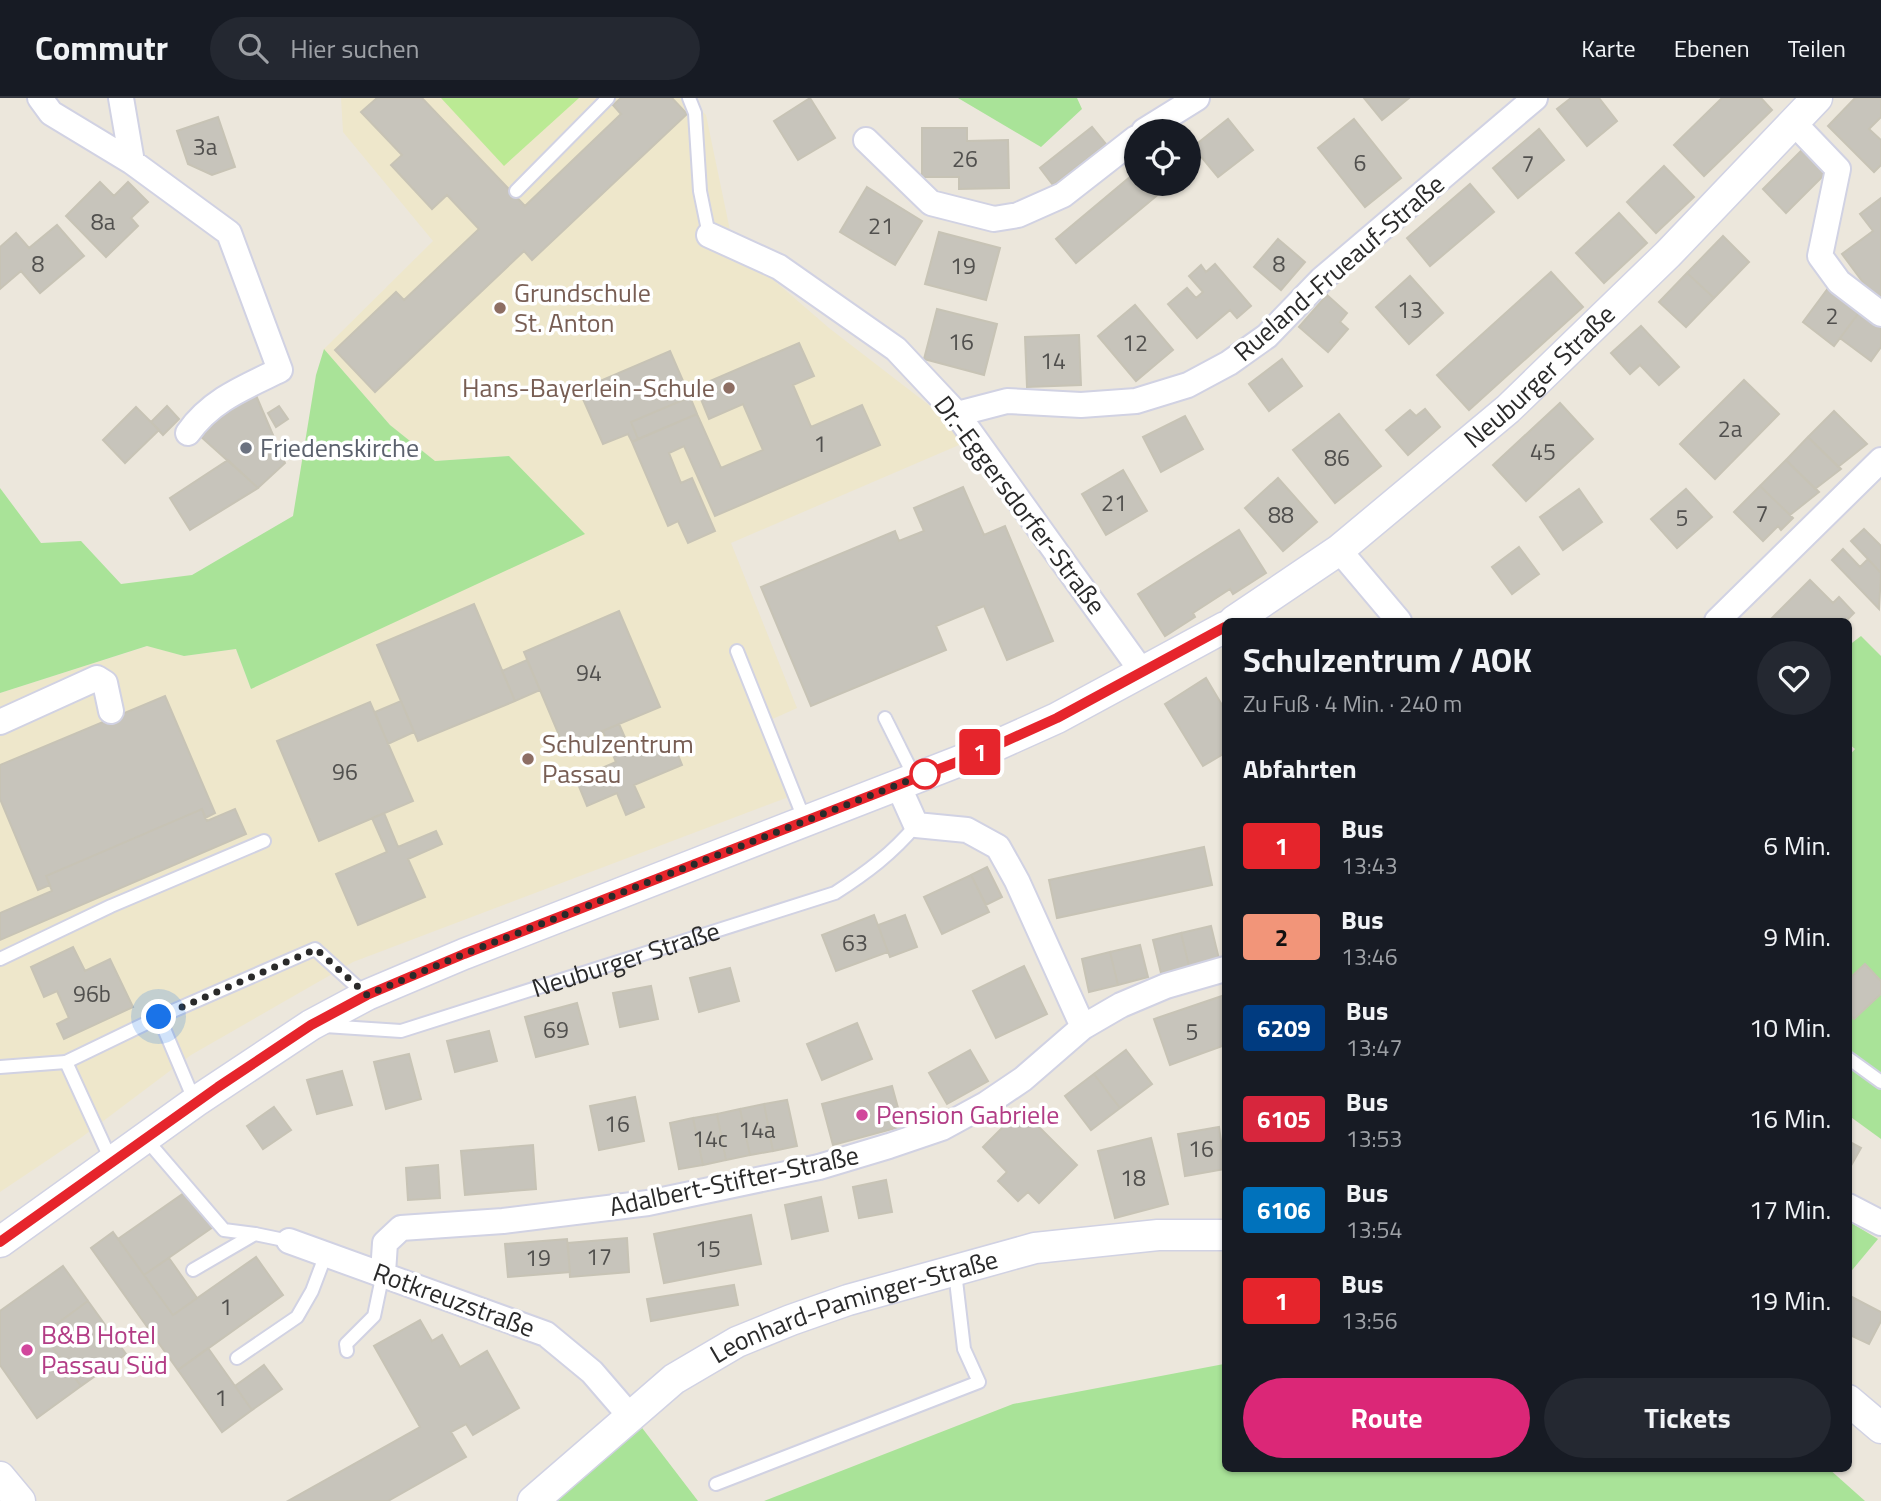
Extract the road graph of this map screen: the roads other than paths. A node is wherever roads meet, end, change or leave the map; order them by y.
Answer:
1 (40, 98) edge
2 (121, 98) edge
3 (608, 98) edge
4 (689, 98) edge
5 (1197, 98) edge
6 (1535, 98) edge
7 (1817, 98) edge
8 (1163, 119) edge
9 (1793, 122) junction
10 (866, 139) dead end
11 (1124, 147) edge
12 (132, 162) junction
13 (516, 191) dead end
14 (709, 235) joint
15 (1881, 314) edge
16 (957, 414) junction
17 (188, 433) dead end
18 (1881, 460) edge
19 (1339, 550) junction
20 (1238, 618) edge
21 (1396, 618) edge
22 (1720, 618) edge
23 (1222, 629) edge
24 (737, 651) dead end
25 (1143, 673) junction
26 (111, 711) dead end
27 (884, 718) dead end
28 (0, 722) edge
29 (906, 782) junction
30 (805, 821) junction
31 (916, 825) junction
32 (264, 841) dead end
33 (0, 959) edge
34 (1222, 970) edge
35 (367, 995) junction
36 (159, 1017) junction
37 (311, 1025) junction
38 (1083, 1027) junction
39 (1852, 1061) edge
40 (66, 1062) junction
41 (0, 1067) edge
42 (1881, 1082) edge
43 (195, 1102) junction
44 (145, 1138) junction
45 (111, 1160) junction
46 (1852, 1208) edge
47 (1881, 1223) edge
48 (254, 1234) junction
49 (1222, 1236) edge
50 (289, 1241) joint
51 (0, 1242) edge
52 (326, 1254) junction
53 (193, 1270) dead end
54 (954, 1271) junction
55 (383, 1273) junction
56 (347, 1351) dead end
57 (237, 1358) dead end
58 (1852, 1403) edge
59 (630, 1416) junction
60 (1881, 1428) edge
61 (0, 1477) edge
62 (716, 1484) dead end
63 (20, 1501) edge
64 (533, 1501) edge

1 - 12 street
2 - 12 street
3 - 13 lane
4 - 14 lane
5 - 8 street
6 - 16 street, Rueland-Frueauf-Straße
7 - 9 street, Neuburger Straße
9 - 15 street
9 - 19 street, Neuburger Straße
10 - 11 street
12 - 17 street
14 - 16 street, Dr.-Eggersdorfer-Straße
16 - 25 street, Dr.-Eggersdorfer-Straße
18 - 22 street
19 - 20 street, Neuburger Straße
19 - 21 street
23 - 25 street
24 - 30 lane
25 - 29 street
26 - 28 street
27 - 29 lane
29 - 30 street
29 - 31 street
30 - 35 street
31 - 37 lane, Neuburger Straße
31 - 38 street
32 - 33 lane
34 - 38 street, Adalbert-Stifter-Straße
35 - 36 lane
35 - 37 street
36 - 40 lane
36 - 43 lane
37 - 43 street
38 - 55 street, Adalbert-Stifter-Straße
39 - 42 lane
40 - 41 lane
40 - 45 lane
43 - 44 street
44 - 45 street
44 - 48 lane
45 - 51 street
46 - 47 street
48 - 50 lane
48 - 53 lane
49 - 54 street, Leonhard-Paminger-Straße
50 - 52 street, Rotkreuzstraße
52 - 55 street, Rotkreuzstraße
52 - 57 lane
54 - 59 street, Leonhard-Paminger-Straße
54 - 62 lane
55 - 56 lane
55 - 59 street, Rotkreuzstraße
58 - 60 street
59 - 64 street, Leonhard-Paminger-Straße
61 - 63 street

